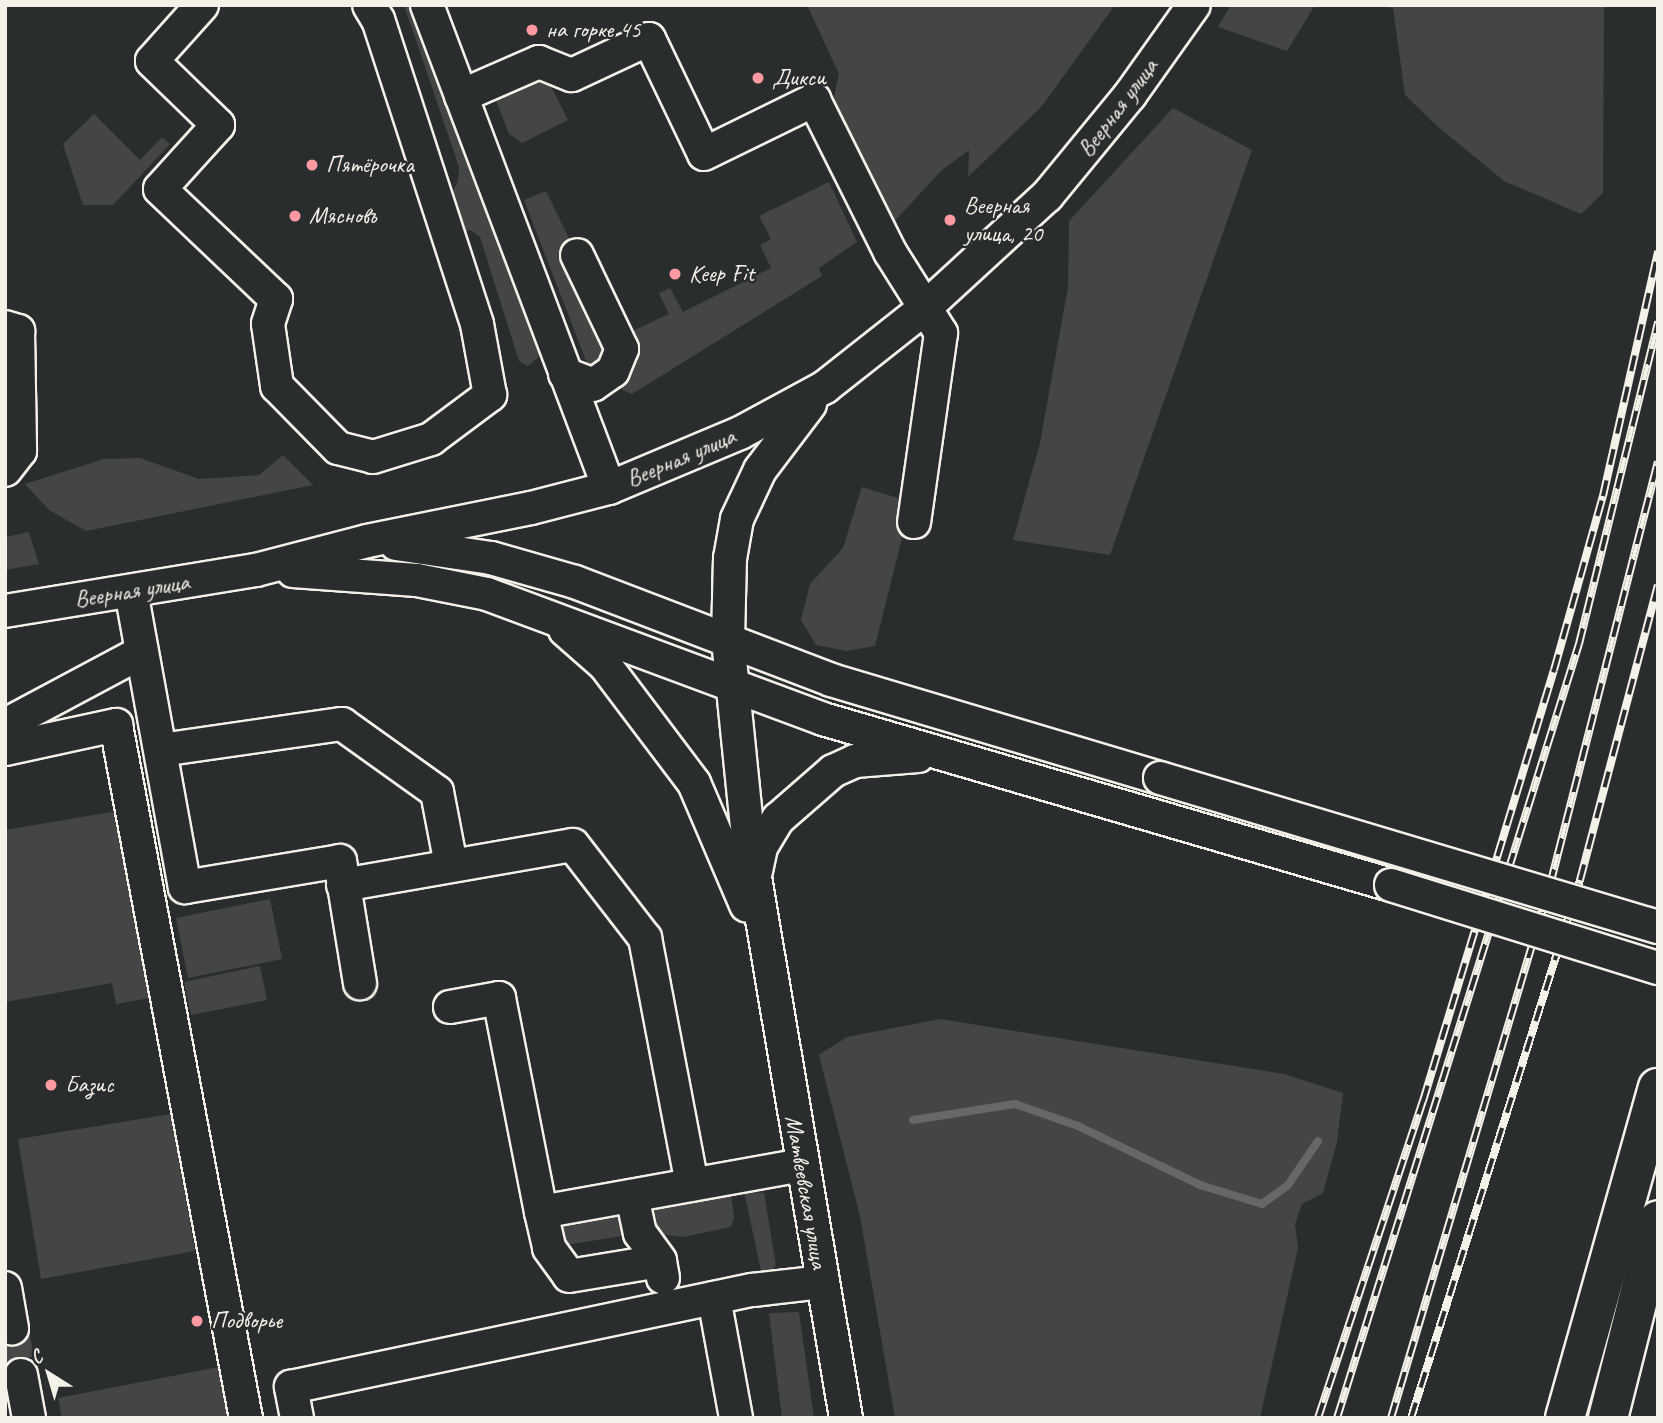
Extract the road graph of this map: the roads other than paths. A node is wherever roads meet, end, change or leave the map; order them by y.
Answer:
1 (202, 5) edge
2 (369, 5) edge
3 (427, 5) edge
4 (1194, 5) edge
5 (461, 96) junction
6 (577, 255) dead end
7 (925, 307) junction
8 (5, 327) edge
9 (565, 374) junction
10 (825, 387) junction
11 (5, 470) edge
12 (609, 488) junction
13 (914, 522) dead end
14 (367, 541) junction
15 (256, 570) junction
16 (131, 591) junction
17 (5, 611) edge
18 (548, 616) junction
19 (728, 640) junction
20 (142, 652) junction
21 (732, 685) junction
22 (5, 725) edge
23 (5, 748) edge
24 (161, 750) junction
25 (948, 757) junction
26 (166, 787) junction
27 (129, 794) junction
28 (451, 865) junction
29 (754, 875) junction
30 (343, 885) junction
31 (1658, 927) edge
32 (769, 965) junction
33 (1658, 968) edge
34 (360, 983) dead end
35 (450, 1007) dead end
36 (1658, 1088) edge
37 (801, 1165) junction
38 (692, 1185) junction
39 (632, 1196) junction
40 (541, 1212) junction
41 (1658, 1220) edge
42 (660, 1261) junction
43 (822, 1282) junction
44 (5, 1288) edge
45 (714, 1298) junction
46 (669, 1307) junction
47 (12, 1328) dead end
48 (21, 1375) tunnel mouth
49 (29, 1418) edge
50 (246, 1418) edge
51 (297, 1418) edge
52 (736, 1418) edge
53 (846, 1418) edge
54 (1565, 1418) edge
55 (1608, 1418) edge

1 - 2 street
3 - 5 street
4 - 7 street, Веерная улица
5 - 7 street
5 - 9 street
6 - 9 street
7 - 10 street, Веерная улица
7 - 13 street
8 - 11 street
9 - 12 street
10 - 12 street, Веерная улица
10 - 19 street
12 - 14 street, Веерная улица
14 - 15 street, Веерная улица
14 - 19 street
15 - 16 street, Веерная улица
15 - 18 street
16 - 17 street, Веерная улица
16 - 20 street
18 - 21 street
18 - 32 street
19 - 21 street
19 - 31 street, bridge
20 - 22 street
20 - 24 street
21 - 25 street
21 - 29 street
23 - 27 street
24 - 26 street
24 - 28 street
25 - 29 street
25 - 33 street, bridge
26 - 27 street
26 - 30 street
27 - 50 street
28 - 30 street
28 - 38 street
29 - 32 street
30 - 34 street
32 - 37 street, Матвеевская улица
35 - 40 street
36 - 54 main road
37 - 38 street
37 - 43 street, Матвеевская улица
38 - 39 street
39 - 40 street
39 - 42 street
40 - 42 street
41 - 55 main road
42 - 46 street
43 - 45 street
43 - 53 street, Матвеевская улица
44 - 47 street
45 - 46 street
45 - 52 street
46 - 51 street
48 - 49 street

